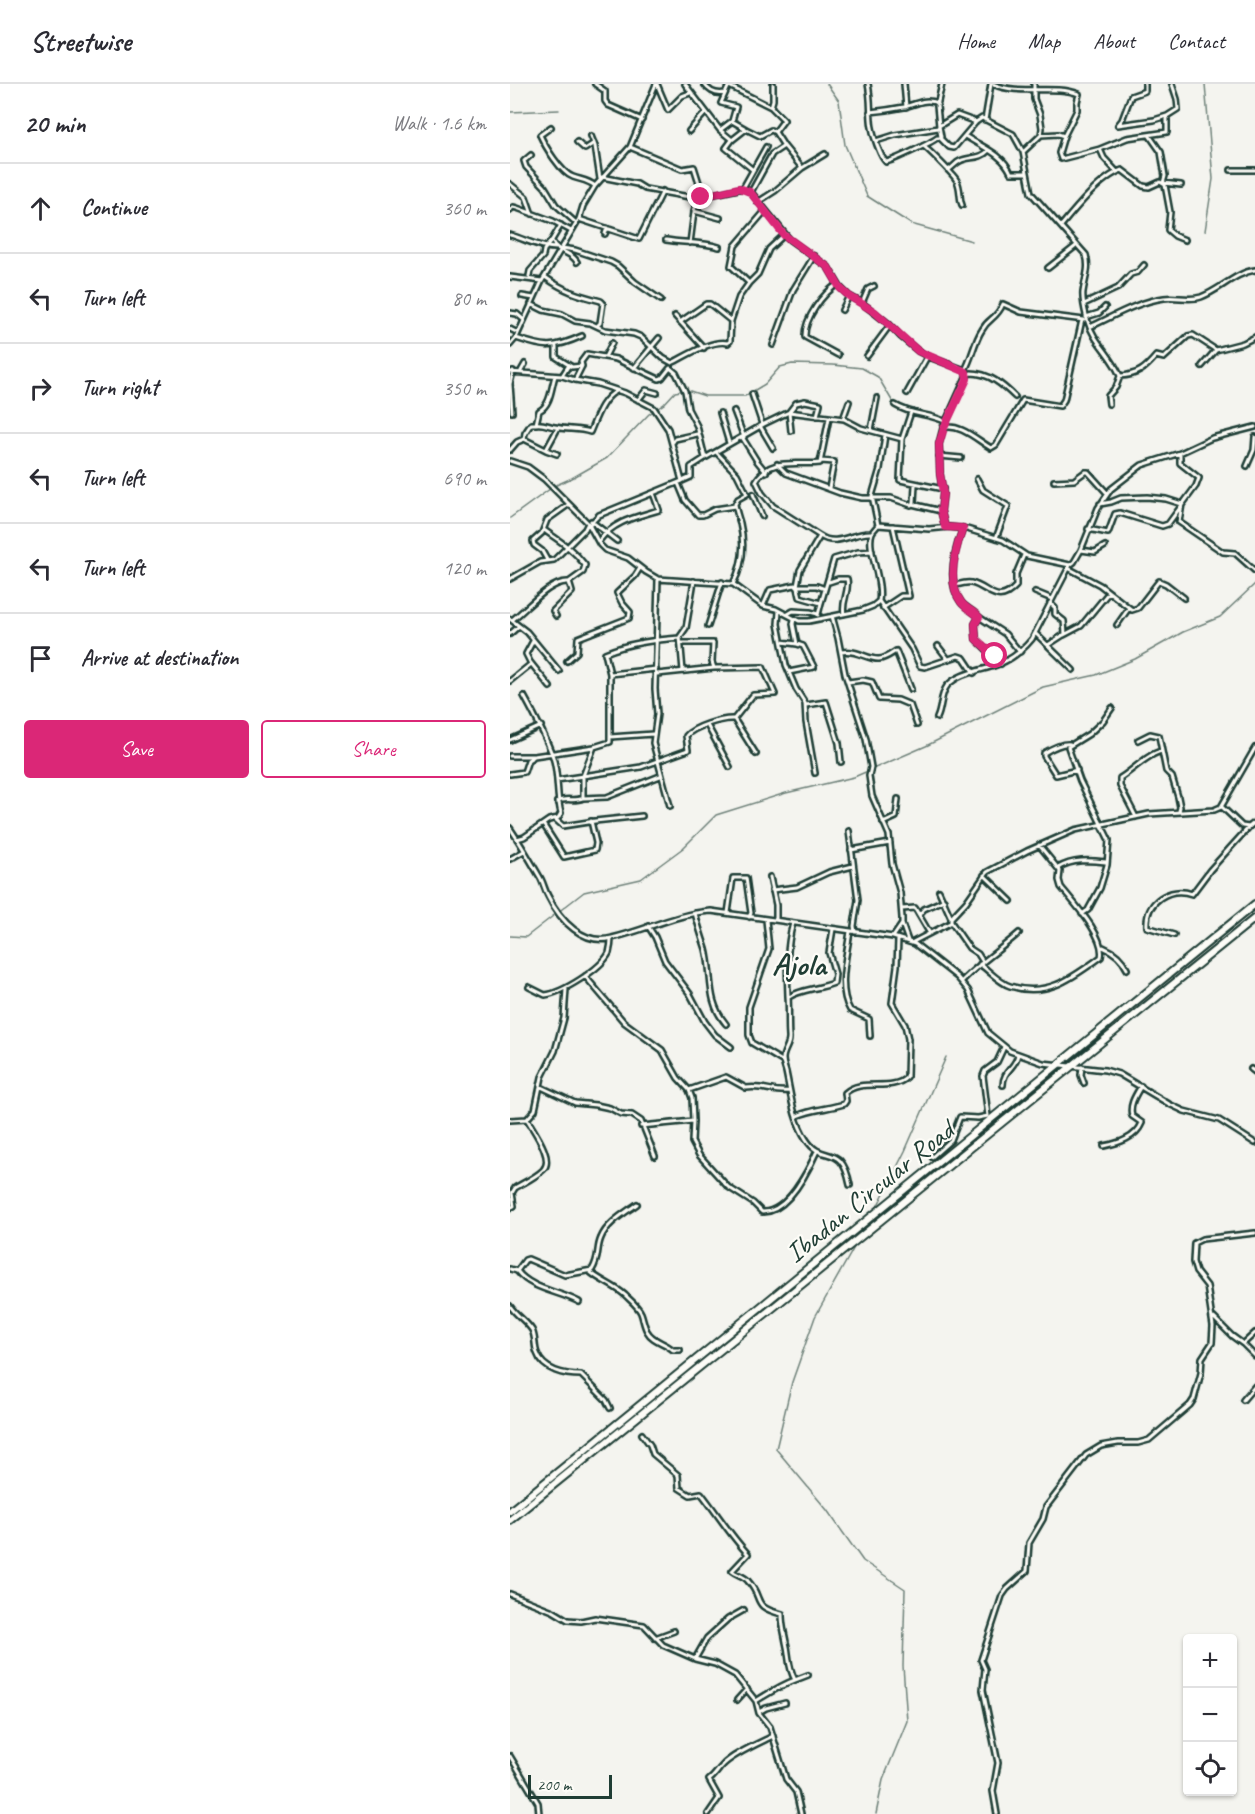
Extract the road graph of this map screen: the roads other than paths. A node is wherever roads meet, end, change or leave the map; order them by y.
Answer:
1 (595, 84) edge
2 (656, 84) edge
3 (685, 84) edge
4 (704, 84) edge
5 (773, 84) edge
6 (868, 84) edge
7 (904, 84) edge
8 (942, 84) edge
9 (992, 84) edge
10 (1145, 84) edge
11 (1172, 84) edge
12 (730, 85) edge
13 (1067, 85) edge
14 (1034, 86) edge
15 (1065, 90) junction
16 (690, 93) junction
17 (725, 93) junction
18 (938, 103) junction
19 (771, 107) junction
20 (906, 107) junction
21 (706, 112) junction
22 (870, 112) junction
23 (1167, 116) junction
24 (642, 120) junction
25 (985, 120) junction
26 (732, 121) junction
27 (976, 122) junction
28 (939, 126) junction
29 (551, 127) dead end
30 (746, 129) junction
31 (720, 130) junction
32 (689, 131) dead end
33 (775, 132) junction
34 (965, 135) junction
35 (1041, 135) junction
36 (1149, 135) junction
37 (591, 136) dead end
38 (1064, 136) junction
39 (940, 138) junction
40 (732, 141) junction
41 (876, 141) junction
42 (577, 142) dead end
43 (594, 143) junction
44 (921, 145) junction
45 (784, 146) junction
46 (630, 147) junction
47 (766, 147) dead end
48 (1100, 149) junction
49 (989, 150) junction
50 (1023, 152) junction
51 (825, 154) dead end
52 (531, 155) dead end
53 (802, 168) junction
54 (753, 170) junction
55 (948, 170) junction
56 (1232, 170) dead end
57 (1255, 170) edge
58 (1116, 172) junction
59 (1027, 173) junction
60 (601, 178) junction
61 (1163, 183) junction
62 (510, 184) edge
63 (1181, 185) dead end
64 (595, 186) junction
65 (743, 188) junction
66 (663, 191) junction
67 (750, 192) junction
68 (698, 198) junction
69 (758, 202) junction
70 (962, 205) dead end
71 (510, 210) edge
72 (694, 211) junction
73 (765, 211) junction
74 (532, 214) junction
75 (720, 218) dead end
76 (579, 219) junction
77 (575, 222) junction
78 (561, 225) junction
79 (1061, 226) junction
80 (607, 228) junction
81 (571, 231) junction
82 (605, 234) dead end
83 (510, 235) edge
84 (784, 235) junction
85 (552, 240) junction
86 (666, 240) dead end
87 (1185, 240) dead end
88 (690, 243) junction
89 (547, 246) junction
90 (1076, 246) junction
91 (719, 247) dead end
92 (556, 248) junction
93 (561, 250) junction
94 (814, 256) junction
95 (577, 262) dead end
96 (1144, 265) dead end
97 (1048, 268) dead end
98 (1255, 270) edge
99 (529, 276) dead end
100 (510, 277) edge
101 (517, 277) junction
102 (545, 277) junction
103 (510, 281) edge
104 (542, 281) junction
105 (748, 283) junction
106 (838, 284) junction
107 (874, 286) dead end
108 (522, 296) dead end
109 (849, 296) junction
110 (534, 298) junction
111 (661, 300) dead end
112 (862, 303) junction
113 (531, 304) junction
114 (1084, 304) junction
115 (1105, 308) dead end
116 (842, 310) dead end
117 (510, 313) edge
118 (675, 316) dead end
119 (1085, 319) junction
120 (524, 320) junction
121 (731, 321) junction
122 (680, 322) junction
123 (890, 325) junction
124 (597, 326) junction
125 (1090, 327) junction
126 (510, 329) edge
127 (517, 335) junction
128 (582, 336) dead end
129 (1255, 337) edge
130 (658, 338) dead end
131 (612, 343) dead end
132 (510, 345) edge
133 (773, 345) dead end
134 (553, 346) junction
135 (651, 347) junction
136 (704, 348) junction
137 (1216, 350) junction
138 (838, 355) dead end
139 (867, 356) dead end
140 (605, 357) junction
141 (927, 357) junction
142 (525, 364) dead end
143 (570, 365) junction
144 (582, 366) junction
145 (1202, 366) dead end
146 (634, 368) junction
147 (965, 370) junction
148 (511, 371) edge
149 (521, 371) junction
150 (967, 375) junction
151 (555, 376) junction
152 (562, 376) junction
153 (1120, 376) junction
154 (575, 380) junction
155 (617, 391) junction
156 (657, 393) dead end
157 (907, 393) dead end
158 (752, 394) dead end
159 (1015, 397) dead end
160 (877, 398) dead end
161 (638, 400) junction
162 (849, 402) dead end
163 (1109, 404) dead end
164 (895, 405) dead end
165 (734, 411) dead end
166 (512, 412) dead end
167 (789, 412) junction
168 (911, 412) junction
169 (720, 413) dead end
170 (817, 416) junction
171 (829, 418) junction
172 (843, 419) junction
173 (946, 422) junction
174 (536, 424) junction
175 (761, 425) junction
176 (1255, 427) edge
177 (558, 428) junction
178 (944, 428) junction
179 (791, 430) dead end
180 (871, 430) junction
181 (698, 434) junction
182 (885, 435) junction
183 (743, 437) junction
184 (1255, 437) edge
185 (902, 439) junction
186 (524, 440) junction
187 (729, 443) junction
188 (673, 444) junction
189 (773, 448) dead end
190 (510, 450) edge
191 (546, 450) junction
192 (717, 452) junction
193 (1180, 453) junction
194 (557, 454) dead end
195 (939, 456) junction
196 (705, 458) junction
197 (961, 458) dead end
198 (510, 460) edge
199 (821, 461) junction
200 (777, 464) junction
201 (1247, 466) dead end
202 (766, 472) junction
203 (977, 479) dead end
204 (680, 482) junction
205 (1054, 482) dead end
206 (915, 485) junction
207 (829, 488) junction
208 (943, 489) junction
209 (761, 491) junction
210 (653, 493) junction
211 (1107, 493) junction
212 (753, 494) junction
213 (746, 496) junction
214 (872, 498) junction
215 (912, 504) junction
216 (1100, 504) junction
217 (1182, 504) junction
218 (569, 505) junction
219 (735, 506) junction
220 (941, 511) junction
221 (762, 516) dead end
222 (589, 523) junction
223 (878, 525) junction
224 (893, 526) junction
225 (945, 527) junction
226 (963, 528) junction
227 (585, 529) junction
228 (1088, 529) junction
229 (544, 530) junction
230 (592, 530) junction
231 (606, 532) junction
232 (872, 533) junction
233 (820, 536) junction
234 (996, 538) junction
235 (617, 540) dead end
236 (598, 542) junction
237 (568, 546) junction
238 (1105, 546) dead end
239 (1081, 550) junction
240 (872, 551) junction
241 (1024, 555) junction
242 (547, 560) junction
243 (1069, 567) junction
244 (640, 568) junction
245 (1255, 571) edge
246 (510, 579) edge
247 (658, 579) junction
248 (694, 581) junction
249 (569, 582) junction
250 (722, 582) junction
251 (829, 583) junction
252 (733, 584) junction
253 (955, 585) junction
254 (797, 586) junction
255 (825, 589) junction
256 (1035, 592) dead end
257 (1109, 592) junction
258 (1184, 598) dead end
259 (879, 601) junction
260 (1051, 601) junction
261 (821, 603) junction
262 (763, 606) junction
263 (884, 608) junction
264 (1129, 608) junction
265 (779, 610) junction
266 (844, 614) junction
267 (787, 615) junction
268 (556, 616) dead end
269 (819, 616) junction
270 (832, 616) junction
271 (979, 617) junction
272 (794, 619) junction
273 (511, 620) edge
274 (1117, 625) dead end
275 (519, 626) junction
276 (708, 626) dead end
277 (1035, 633) junction
278 (510, 634) edge
279 (1064, 635) junction
280 (680, 637) junction
281 (533, 639) junction
282 (657, 639) junction
283 (782, 642) junction
284 (681, 643) junction
285 (797, 644) junction
286 (1048, 645) junction
287 (938, 646) dead end
288 (841, 652) junction
289 (1020, 652) junction
290 (948, 659) junction
291 (567, 662) dead end
292 (531, 664) junction
293 (1001, 664) junction
294 (714, 668) junction
295 (1073, 670) dead end
296 (560, 671) dead end
297 (683, 671) junction
298 (656, 672) junction
299 (789, 672) junction
300 (974, 672) junction
301 (610, 674) junction
302 (510, 681) edge
303 (848, 682) junction
304 (550, 687) dead end
305 (911, 689) dead end
306 (524, 696) dead end
307 (806, 705) junction
308 (1112, 708) dead end
309 (734, 718) junction
310 (938, 718) dead end
311 (707, 725) junction
312 (917, 725) dead end
313 (541, 726) junction
314 (653, 734) junction
315 (610, 737) junction
316 (510, 740) edge
317 (1138, 740) dead end
318 (1070, 744) junction
319 (594, 747) junction
320 (1255, 748) edge
321 (1162, 751) junction
322 (551, 754) junction
323 (756, 754) dead end
324 (510, 756) edge
325 (534, 756) junction
326 (657, 762) junction
327 (841, 762) dead end
328 (730, 767) dead end
329 (1077, 770) junction
330 (815, 773) dead end
331 (510, 774) edge
332 (583, 776) junction
333 (661, 776) junction
334 (557, 780) junction
335 (583, 798) junction
336 (898, 800) dead end
337 (557, 802) junction
338 (670, 806) dead end
339 (1221, 807) junction
340 (1179, 811) junction
341 (642, 816) dead end
342 (1136, 817) junction
343 (555, 819) junction
344 (591, 822) junction
345 (1255, 822) edge
346 (883, 823) junction
347 (543, 824) junction
348 (1103, 824) junction
349 (1249, 827) junction
350 (510, 828) edge
351 (849, 831) dead end
352 (517, 839) junction
353 (890, 843) junction
354 (1039, 845) junction
355 (851, 850) junction
356 (524, 851) junction
357 (510, 859) edge
358 (1106, 862) junction
359 (853, 866) junction
360 (1058, 868) junction
361 (984, 875) junction
362 (770, 877) dead end
363 (772, 890) junction
364 (939, 891) dead end
365 (944, 900) junction
366 (1011, 901) dead end
367 (1255, 904) edge
368 (902, 909) junction
369 (695, 913) junction
370 (728, 913) junction
371 (1082, 914) junction
372 (919, 915) junction
373 (749, 918) junction
374 (1255, 918) edge
375 (766, 920) junction
376 (776, 920) junction
377 (951, 920) junction
378 (792, 923) junction
379 (902, 924) junction
380 (648, 926) junction
381 (833, 929) junction
382 (850, 931) junction
383 (855, 932) junction
384 (929, 932) junction
385 (1019, 933) dead end
386 (1174, 934) dead end
387 (893, 937) junction
388 (611, 939) junction
389 (898, 939) junction
390 (910, 942) junction
391 (1102, 947) junction
392 (981, 963) junction
393 (1127, 969) dead end
394 (585, 976) junction
395 (962, 981) junction
396 (529, 987) dead end
397 (566, 988) junction
398 (789, 997) junction
399 (726, 1024) dead end
400 (870, 1036) dead end
401 (731, 1047) dead end
402 (1004, 1047) junction
403 (1018, 1054) junction
404 (782, 1061) junction
405 (1082, 1067) junction
406 (1251, 1069) dead end
407 (1255, 1072) edge
408 (1084, 1083) dead end
409 (1003, 1085) dead end
410 (1141, 1086) junction
411 (541, 1087) junction
412 (689, 1090) junction
413 (789, 1091) junction
414 (796, 1116) junction
415 (527, 1119) junction
416 (510, 1120) edge
417 (693, 1121) junction
418 (641, 1126) junction
419 (1255, 1143) edge
420 (1104, 1146) dead end
421 (817, 1151) junction
422 (655, 1156) dead end
423 (932, 1157) dead end
424 (850, 1185) dead end
425 (637, 1204) dead end
426 (510, 1208) edge
427 (1255, 1233) edge
428 (510, 1269) edge
429 (517, 1271) junction
430 (589, 1271) junction
431 (579, 1302) dead end
432 (510, 1306) edge
433 (1213, 1318) junction
434 (1255, 1334) edge
435 (1243, 1344) junction
436 (680, 1350) dead end
437 (1255, 1356) edge
438 (1255, 1386) edge
439 (1243, 1400) dead end
440 (610, 1408) dead end
441 (642, 1434) dead end
442 (510, 1510) edge
443 (510, 1520) edge
444 (510, 1594) edge
445 (744, 1610) dead end
446 (674, 1631) dead end
447 (655, 1638) junction
448 (694, 1659) junction
449 (808, 1675) dead end
450 (795, 1680) junction
451 (747, 1689) junction
452 (737, 1700) dead end
453 (756, 1701) junction
454 (785, 1703) dead end
455 (759, 1713) junction
456 (773, 1736) junction
457 (510, 1756) edge
458 (539, 1814) edge
459 (708, 1814) edge
460 (801, 1814) edge
461 (997, 1814) edge

1 - 24 street
2 - 16 street
2 - 24 street
3 - 16 street
4 - 17 street
5 - 19 street
6 - 22 street
7 - 20 street
8 - 18 street
9 - 14 street
9 - 25 street
10 - 23 street
11 - 23 street
12 - 17 street
12 - 19 street
13 - 15 street
14 - 15 street
14 - 35 street
15 - 38 street
16 - 21 street
17 - 26 street
18 - 20 street
18 - 28 street
19 - 33 street
20 - 22 street
21 - 31 street
21 - 32 street
22 - 41 street
23 - 36 street
24 - 46 street
25 - 27 street
25 - 50 street
26 - 30 street
26 - 31 street
27 - 28 street
27 - 34 street
28 - 39 street
28 - 41 street
29 - 64 street
30 - 33 street
30 - 40 street
31 - 40 street
33 - 45 street
34 - 39 street
34 - 49 street
35 - 38 street
35 - 50 street
36 - 48 street
36 - 61 street
37 - 43 street
38 - 48 street
39 - 44 street
40 - 54 street
41 - 44 street
42 - 43 street
43 - 60 street
44 - 55 street
45 - 53 street
45 - 67 street
46 - 60 street
46 - 68 street
47 - 54 street
48 - 58 street
49 - 55 street
49 - 59 street
50 - 59 street
51 - 53 street
52 - 77 street
53 - 69 street
54 - 65 street
55 - 70 street
56 - 57 street
58 - 61 street
58 - 79 street
59 - 79 street
60 - 64 street
60 - 66 street
61 - 63 street
61 - 87 street
62 - 74 street
64 - 76 street
65 - 67 street
65 - 68 street
66 - 68 street
66 - 80 street
67 - 69 street
68 - 72 street
69 - 73 street
71 - 74 street
72 - 75 street
72 - 88 street
73 - 84 street
73 - 105 street
74 - 78 street
76 - 77 street
76 - 80 street
77 - 81 street
78 - 81 street
78 - 85 street
79 - 90 street
80 - 82 street
81 - 93 street
83 - 89 street
84 - 94 street
84 - 105 street
85 - 89 street
85 - 92 street
86 - 88 street
88 - 91 street
89 - 92 street
89 - 99 street
90 - 97 street
90 - 114 street
92 - 93 street
93 - 95 street
93 - 102 street
93 - 111 street
94 - 106 street
94 - 133 street
96 - 114 street
98 - 125 street
100 - 101 street
101 - 103 street
101 - 104 street
102 - 104 street
102 - 124 street
104 - 110 street
105 - 121 street
106 - 109 street
106 - 138 street
107 - 112 street
108 - 110 street
109 - 112 street
109 - 116 street
110 - 113 street
112 - 123 street
113 - 120 street
113 - 124 street
114 - 119 street
115 - 119 street
117 - 120 street
118 - 122 street
119 - 125 street
119 - 147 street
119 - 178 street
120 - 127 street
121 - 122 street
121 - 136 street
122 - 136 street
123 - 139 street
123 - 141 street
124 - 135 street
125 - 153 street
126 - 127 street
127 - 132 street
127 - 134 street
128 - 134 street
129 - 137 street
130 - 135 street
131 - 140 street
134 - 143 street
135 - 136 street
135 - 146 street
137 - 145 street
137 - 153 street
140 - 144 street
140 - 146 street
141 - 147 street
141 - 157 street
142 - 149 street
143 - 144 street
143 - 152 street
144 - 154 street
146 - 181 street
147 - 150 street
148 - 149 street
148 - 166 street
149 - 151 street
150 - 159 street
150 - 173 street
151 - 152 street
151 - 174 street
152 - 154 street
153 - 163 street
154 - 155 street
155 - 161 street
155 - 177 street
156 - 161 street
158 - 175 street
160 - 180 street
161 - 188 street
162 - 172 street
164 - 168 street
165 - 183 street
167 - 170 street
167 - 170 street
167 - 175 street
167 - 179 street
168 - 173 street
168 - 185 street
169 - 187 street
170 - 171 street
171 - 172 street
171 - 199 street
172 - 180 street
173 - 178 street
174 - 177 street
174 - 186 street
175 - 183 street
175 - 189 street
176 - 193 street
177 - 191 street
178 - 195 street
180 - 182 street
181 - 188 street
181 - 196 street
182 - 185 street
182 - 214 street
183 - 187 street
183 - 202 street
184 - 201 street
185 - 206 street
186 - 190 street
186 - 191 street
187 - 192 street
188 - 204 street
191 - 194 street
192 - 196 street
192 - 213 street
193 - 211 street
193 - 217 street
195 - 197 street
195 - 208 street
196 - 204 street
198 - 218 street
199 - 200 street
199 - 207 street
200 - 202 street
200 - 207 street
202 - 209 street
203 - 234 street
204 - 210 street
204 - 219 street
205 - 211 street
206 - 208 street
206 - 215 street
207 - 214 street
208 - 220 street
209 - 212 street
209 - 233 street
210 - 222 street
210 - 231 street
211 - 216 street
212 - 213 street
212 - 221 street
213 - 219 street
214 - 215 street
214 - 223 street
215 - 220 street
216 - 217 street
216 - 228 street
217 - 228 street
217 - 245 street
218 - 222 street
218 - 229 street
219 - 252 street
220 - 225 street
222 - 227 street
222 - 230 street
222 - 231 street
223 - 224 street
223 - 232 street
224 - 225 street
224 - 263 street
225 - 226 street
226 - 234 street
226 - 253 street
227 - 230 street
227 - 237 street
228 - 239 street
229 - 237 street
229 - 242 street
230 - 236 street
231 - 235 street
231 - 236 street
232 - 233 street
232 - 240 street
233 - 254 street
234 - 241 street
236 - 244 street
237 - 242 street
237 - 249 street
238 - 239 street
239 - 243 street
240 - 251 street
240 - 259 street
241 - 243 street
241 - 253 street
242 - 246 street
243 - 257 street
243 - 260 street
244 - 247 street
244 - 291 street
247 - 248 street
247 - 282 street
248 - 250 street
248 - 280 street
249 - 268 street
249 - 273 street
250 - 252 street
250 - 276 street
251 - 255 street
251 - 266 street
252 - 262 street
253 - 271 street
254 - 255 street
254 - 261 street
254 - 262 street
255 - 261 street
256 - 260 street
257 - 264 street
257 - 279 street
258 - 264 street
259 - 263 street
259 - 266 street
260 - 277 street
260 - 279 street
261 - 269 street
262 - 265 street
263 - 290 street
264 - 274 street
265 - 267 street
265 - 283 street
266 - 270 street
267 - 269 street
267 - 272 street
269 - 270 street
269 - 272 street
270 - 288 street
271 - 289 street
271 - 293 street
272 - 285 street
273 - 275 street
275 - 278 street
275 - 281 street
277 - 286 street
277 - 289 street
279 - 286 street
280 - 282 street
280 - 284 street
281 - 292 street
281 - 296 street
282 - 298 street
282 - 301 street
283 - 285 street
283 - 299 street
284 - 294 street
284 - 297 street
285 - 299 street
286 - 295 street
287 - 290 street
288 - 303 street
288 - 305 street
289 - 293 street
290 - 300 street
292 - 302 street
292 - 304 street
293 - 300 street
294 - 297 street
294 - 309 street
297 - 298 street
298 - 301 street
298 - 314 street
299 - 307 street
300 - 310 street
301 - 315 street
303 - 312 street
303 - 346 street
306 - 313 street
307 - 327 street
307 - 330 street
308 - 318 street
309 - 311 street
309 - 323 street
311 - 326 street
311 - 328 street
313 - 316 street
313 - 322 street
314 - 315 street
314 - 326 street
315 - 319 street
317 - 321 street
318 - 329 street
318 - 329 street
319 - 322 street
319 - 332 street
320 - 339 street
321 - 340 street
321 - 342 street
322 - 325 street
322 - 334 street
324 - 325 street
325 - 331 street
326 - 332 street
326 - 333 street
329 - 348 street
332 - 334 street
332 - 335 street
333 - 335 street
333 - 338 street
334 - 337 street
335 - 337 street
336 - 346 street
337 - 343 street
339 - 340 street
339 - 349 street
340 - 342 street
341 - 344 street
342 - 348 street
343 - 344 street
343 - 347 street
344 - 347 street
345 - 349 street
346 - 353 street
347 - 352 street
348 - 354 street
348 - 358 street
349 - 386 street
350 - 352 street
351 - 355 street
352 - 356 street
353 - 355 street
353 - 368 street
354 - 360 street
354 - 361 street
355 - 359 street
356 - 357 street
356 - 388 street
358 - 360 street
358 - 371 street
359 - 363 street
359 - 383 street
360 - 371 street
361 - 366 street
361 - 377 street
362 - 363 street
363 - 376 street
364 - 365 street
365 - 372 street
365 - 377 street
367 - 442 highway, Ibadan Circular Road
368 - 372 street
368 - 379 street
369 - 370 street
369 - 380 street
369 - 399 street
370 - 373 street
370 - 373 street
371 - 391 street
372 - 384 street
373 - 375 street
374 - 443 highway, Ibadan Circular Road
375 - 376 street
375 - 404 street
376 - 378 street
377 - 384 street
377 - 392 street
378 - 381 street
378 - 398 street
379 - 387 street
379 - 390 street
380 - 388 street
380 - 401 street
381 - 382 street
381 - 398 street
382 - 383 street
382 - 400 street
383 - 387 street
384 - 390 street
385 - 392 street
387 - 389 street
388 - 394 street
389 - 390 street
389 - 414 street
390 - 395 street
391 - 392 street
391 - 393 street
392 - 395 street
394 - 397 street
394 - 412 street
395 - 402 street
396 - 397 street
397 - 411 street
398 - 404 street
402 - 403 street
402 - 423 street
403 - 405 street
403 - 409 street
404 - 413 street
405 - 408 street
405 - 410 street
406 - 407 street
410 - 419 street
410 - 420 street
411 - 415 street
411 - 418 street
412 - 413 street
412 - 417 street
413 - 414 street
414 - 421 street
415 - 416 street
415 - 426 street
417 - 418 street
417 - 421 street
418 - 422 street
421 - 424 street
425 - 430 street
427 - 433 street
428 - 429 street
429 - 430 street
429 - 431 street
430 - 436 street
432 - 440 street
433 - 435 street
433 - 461 street
434 - 435 street
435 - 437 street
438 - 439 street
441 - 450 street
444 - 447 street
445 - 448 street
446 - 447 street
447 - 448 street
448 - 451 street
449 - 450 street
450 - 453 street
451 - 452 street
451 - 453 street
453 - 455 street
454 - 455 street
455 - 456 street
456 - 459 street
456 - 460 street
457 - 458 street

